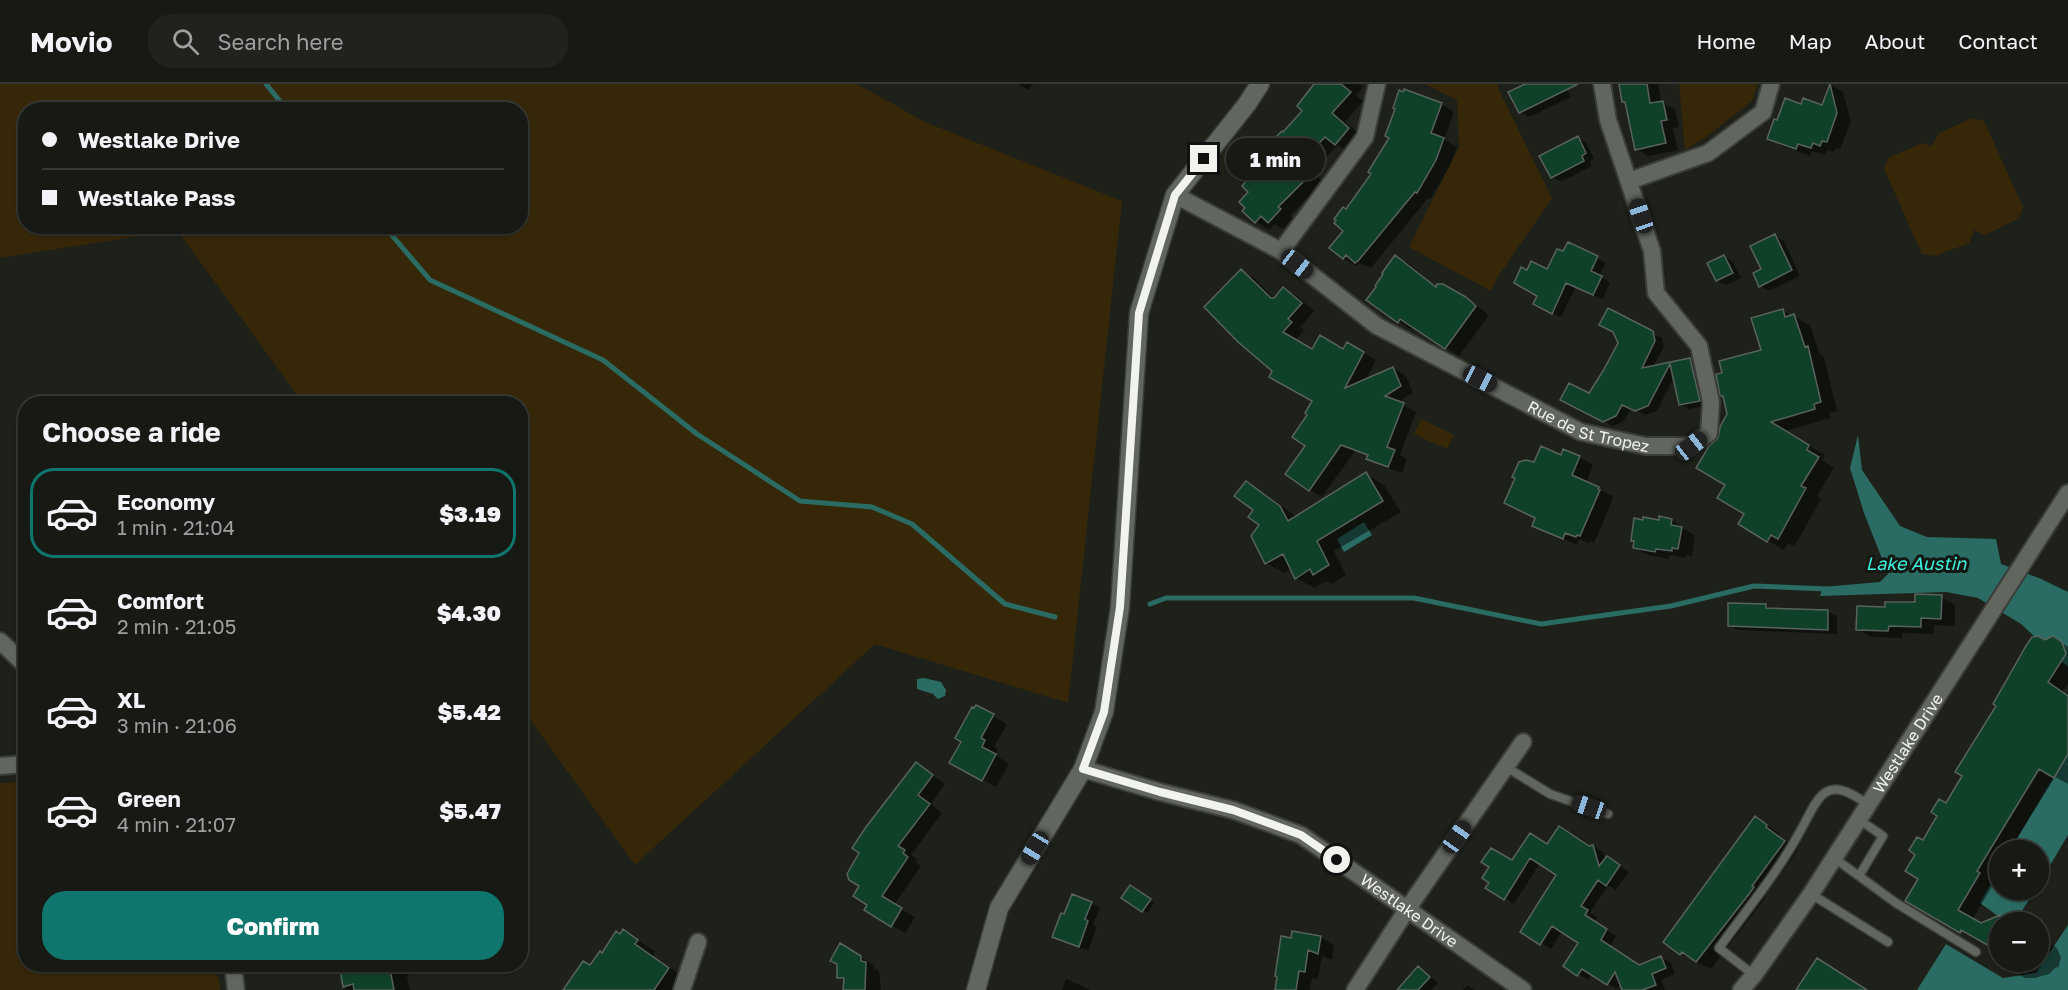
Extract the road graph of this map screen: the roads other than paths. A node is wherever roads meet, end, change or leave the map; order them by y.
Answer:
1 (1260, 84) edge
2 (1377, 84) edge
3 (1602, 84) edge
4 (1771, 84) edge
5 (1629, 181) junction
6 (1175, 195) junction
7 (1281, 251) junction
8 (2068, 493) edge
9 (0, 641) edge
10 (18, 658) edge
11 (1523, 742) dead end
12 (18, 765) edge
13 (0, 766) edge
14 (1506, 766) junction
15 (1083, 769) junction
16 (1868, 804) junction
17 (1608, 814) dead end
18 (1858, 819) junction
19 (1834, 858) junction
20 (1859, 876) junction
21 (1811, 894) junction
22 (1408, 908) junction
23 (698, 942) dead end
24 (1888, 942) dead end
25 (1976, 952) dead end
26 (234, 972) edge
27 (1754, 975) junction
28 (236, 990) edge
29 (682, 990) edge
30 (976, 990) edge
31 (1355, 990) edge
32 (1523, 990) edge
33 (1741, 990) edge

1 - 6 street
2 - 7 street
3 - 5 street, Rue de St Tropez
4 - 5 street
5 - 7 street, Rue de St Tropez
6 - 7 street, Rue de St Tropez
6 - 15 street
8 - 16 street, Westlake Drive
9 - 10 street
11 - 14 street
12 - 13 street
14 - 17 lane
14 - 22 street
15 - 22 street, Westlake Drive
15 - 30 street
16 - 18 street, Westlake Drive
16 - 27 lane
18 - 19 street, Westlake Drive
18 - 20 lane
19 - 20 lane
19 - 21 street, Westlake Drive
20 - 25 lane
21 - 24 lane
21 - 27 street, Westlake Drive
22 - 31 street
22 - 32 street, Westlake Drive
23 - 29 street
26 - 28 street
27 - 33 street, Westlake Drive

